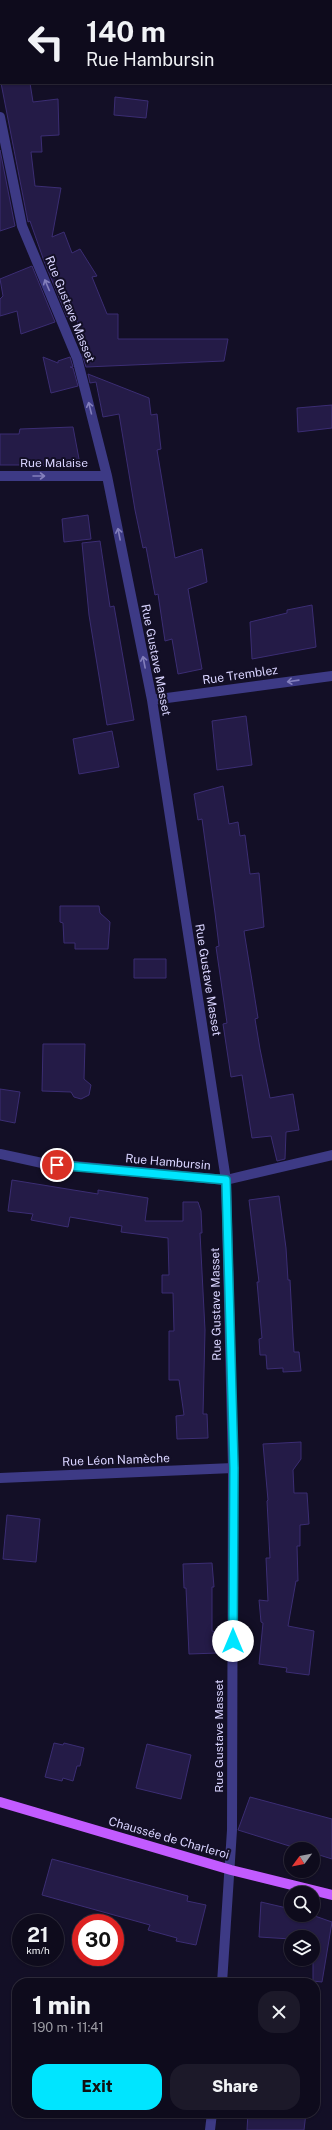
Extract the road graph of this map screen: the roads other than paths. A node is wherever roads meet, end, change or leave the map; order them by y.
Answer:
1 (0, 117) edge
2 (0, 476) edge
3 (107, 476) junction
4 (332, 676) edge
5 (152, 700) junction
6 (0, 1154) edge
7 (332, 1155) edge
8 (226, 1180) junction
9 (234, 1468) junction
10 (0, 1478) edge
11 (0, 1802) edge
12 (231, 1870) junction
13 (332, 1895) edge
14 (222, 1978) edge
15 (211, 2118) edge
16 (210, 2130) edge

3 -> 1 street, Rue Gustave Masset
2 -> 3 street, Rue Malaise
5 -> 3 street, Rue Gustave Masset
4 -> 5 street, Rue Tremblez
5 - 8 street, Rue Gustave Masset
6 - 8 street, Rue Hambursin
7 - 8 street, Rue Hambursin
8 - 9 street, Rue Gustave Masset
9 - 10 street, Rue Léon Namèche
9 - 12 street, Rue Gustave Masset
11 - 12 main road, Chaussée de Charleroi
12 - 13 main road, Chaussée de Charleroi
12 - 14 street, Rue Gustave Masset
15 - 16 street

